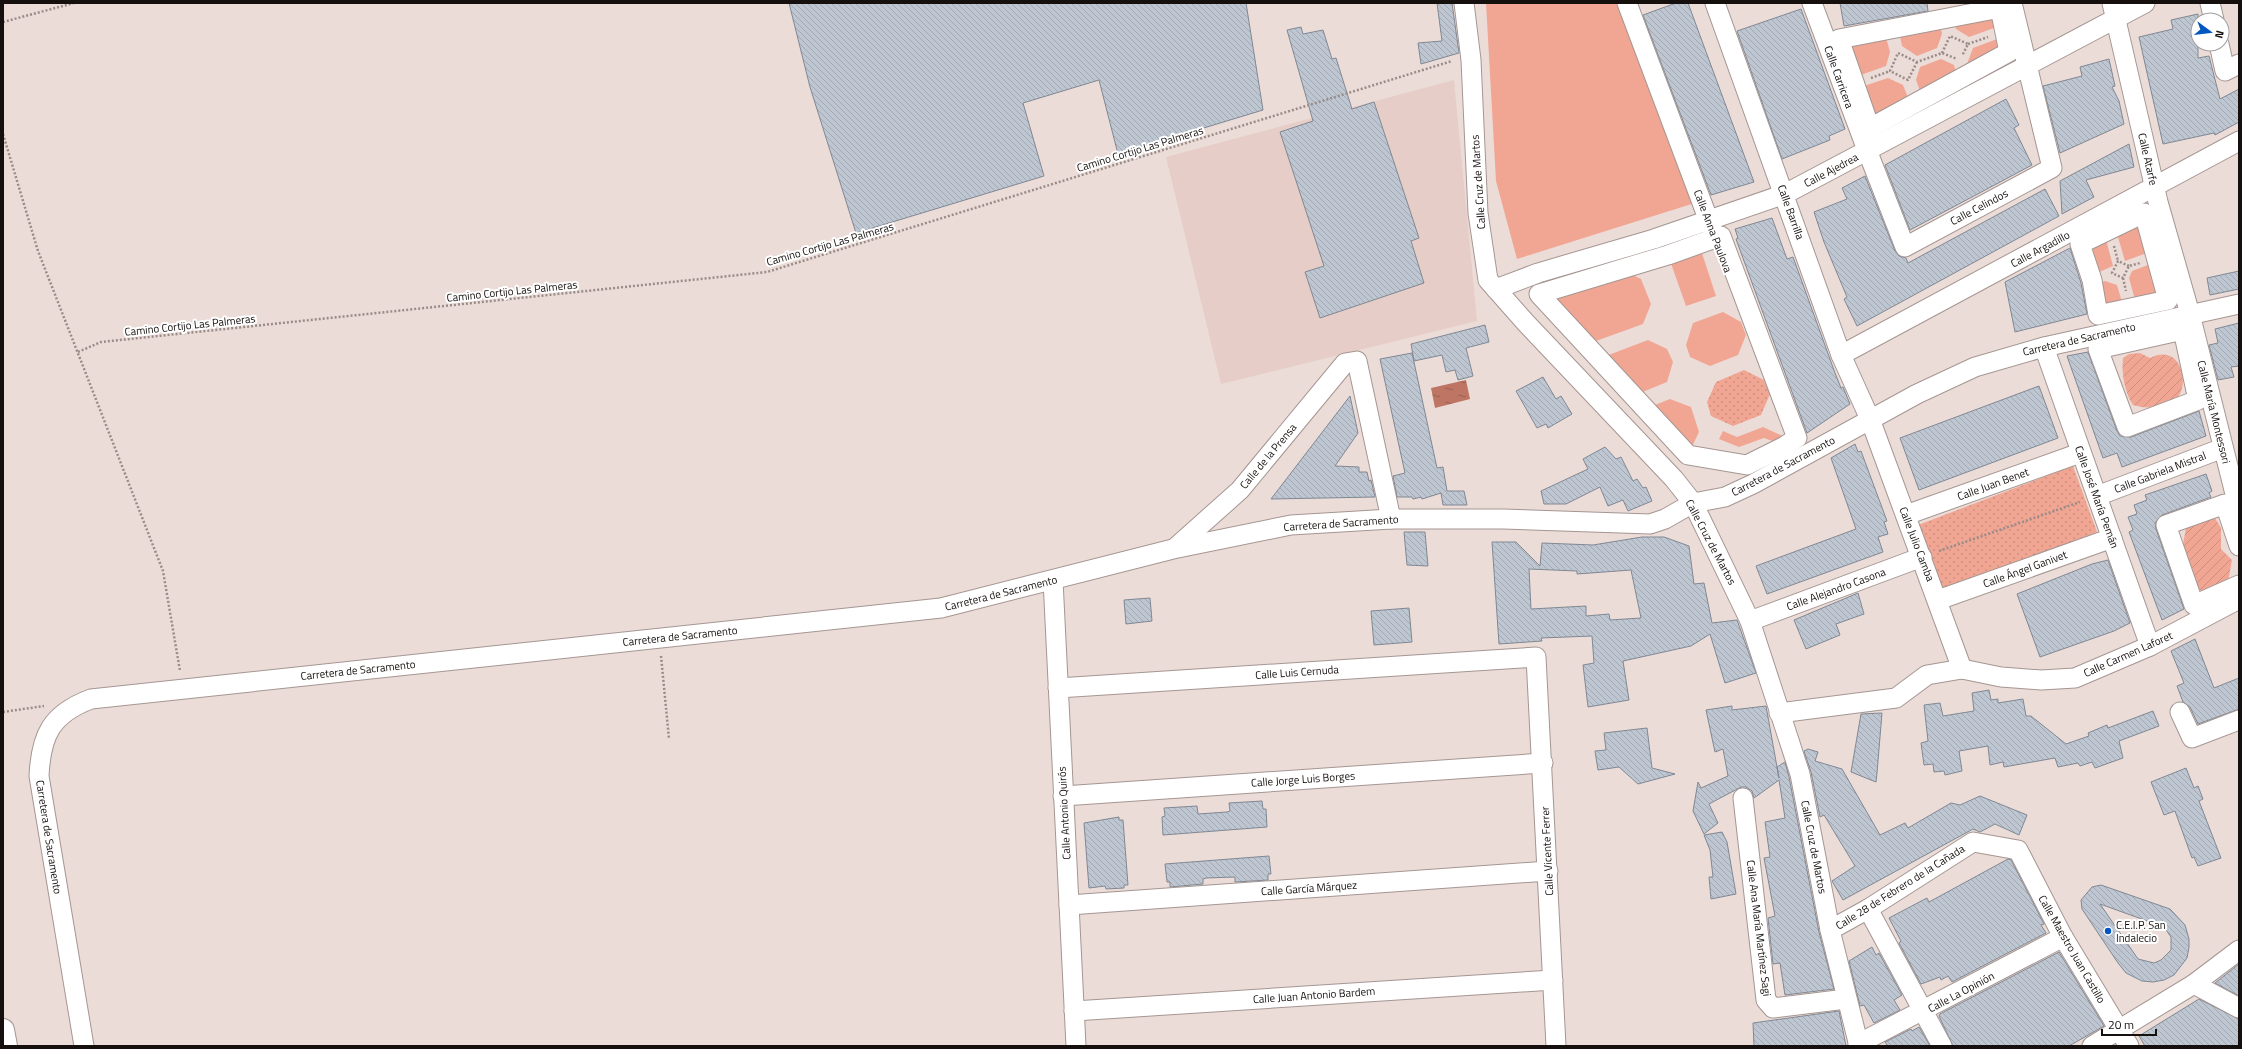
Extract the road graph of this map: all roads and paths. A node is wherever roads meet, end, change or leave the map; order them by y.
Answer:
1 (74, 3) edge
2 (1464, 3) edge
3 (1627, 3) edge
4 (1718, 3) edge
5 (1812, 3) edge
6 (2145, 3) edge
7 (2006, 5) edge
8 (2114, 10) edge
9 (3, 22) edge
10 (2221, 52) edge
11 (1942, 53) junction
12 (1470, 55) junction
13 (1916, 62) junction
14 (2239, 64) edge
15 (2026, 65) junction
16 (3, 134) edge
17 (2239, 141) edge
18 (1866, 150) junction
19 (2155, 188) junction
20 (1785, 194) junction
21 (1709, 220) junction
22 (1715, 237) junction
23 (2080, 244) joint
24 (2129, 266) joint
25 (1496, 289) junction
26 (2239, 304) edge
27 (2186, 322) junction
28 (2044, 347) junction
29 (78, 352) junction
30 (1841, 355) junction
31 (1870, 419) junction
32 (1792, 440) junction
33 (2223, 448) junction
34 (2080, 453) junction
35 (1800, 459) junction
36 (2097, 496) junction
37 (1693, 503) junction
38 (2239, 510) edge
39 (1906, 515) junction
40 (1391, 519) junction
41 (2112, 538) junction
42 (2239, 546) edge
43 (1173, 549) junction
44 (1922, 557) junction
45 (1053, 580) junction
46 (2239, 585) edge
47 (2239, 599) edge
48 (1938, 600) junction
49 (1750, 621) junction
50 (659, 638) junction
51 (2150, 646) junction
52 (1536, 657) joint
53 (1962, 669) junction
54 (1058, 688) junction
55 (184, 689) junction
56 (75, 705) junction
57 (3, 712) edge
58 (2180, 712) dead end
59 (1779, 713) junction
60 (2239, 720) edge
61 (669, 738) dead end
62 (1543, 763) junction
63 (1063, 796) junction
64 (1743, 798) dead end
65 (2018, 850) joint
66 (1548, 871) junction
67 (1069, 905) junction
68 (1868, 909) junction
69 (1830, 930) junction
70 (2063, 937) junction
71 (2239, 950) edge
72 (1553, 980) junction
73 (2194, 984) junction
74 (1846, 999) junction
75 (2239, 1008) edge
76 (1074, 1011) junction
77 (1924, 1012) junction
78 (3, 1030) edge
79 (2124, 1038) edge
80 (1859, 1045) edge
81 (6, 1046) edge
82 (84, 1046) edge
83 (1076, 1046) edge
84 (1556, 1046) edge
85 (1942, 1046) edge
86 (2092, 1046) edge

1 - 9 path
2 - 12 street, Calle Cruz de Martos
3 - 21 street, Calle Anna Paulova
4 - 20 street, Calle Barrilla
5 - 18 street, Calle Carricera
6 - 8 street, Calle Ajedrea
7 - 7 street
7 - 15 street
8 - 15 street, Calle Ajedrea
8 - 19 street, Calle Atarfe
10 - 14 street
11 - 11 path
11 - 13 path
12 - 25 street, Calle Cruz de Martos
12 - 29 path, Camino Cortijo Las Palmeras
13 - 13 path
15 - 18 street, Calle Ajedrea
15 - 18 street, Calle Celindos
16 - 29 path
17 - 19 street, Calle Argadillo
18 - 20 street, Calle Ajedrea
19 - 27 street, Calle Atarfe
19 - 30 street, Calle Argadillo
20 - 21 street, Calle Ajedrea
20 - 30 street, Calle Barrilla
21 - 22 street, Calle Anna Paulova
21 - 25 street, Calle Ajedrea
22 - 32 street, Calle Anna Paulova
22 - 32 street
23 - 23 street
24 - 24 path
25 - 37 street, Calle Cruz de Martos
26 - 27 street, Carretera de Sacramento
27 - 27 street
27 - 28 street, Carretera de Sacramento
27 - 33 street, Calle María Montessori
28 - 31 street, Carretera de Sacramento
28 - 34 street, Calle José María Pemán
29 - 55 path
30 - 31 street, Calle Barrilla
31 - 35 street, Carretera de Sacramento
31 - 39 street, Calle Julio Camba
32 - 35 street, Calle Anna Paulova
33 - 36 street, Calle Gabriela Mistral
33 - 38 street, Calle María Montessori
34 - 36 street, Calle José María Pemán
34 - 39 street, Calle Juan Benet
35 - 37 street, Carretera de Sacramento
36 - 41 street, Calle José María Pemán
36 - 44 path
37 - 40 street, Carretera de Sacramento
37 - 49 street, Calle Cruz de Martos
39 - 44 street, Calle Julio Camba
40 - 43 street, Carretera de Sacramento
40 - 43 street, Calle de la Prensa
41 - 48 street, Calle Ángel Ganivet
41 - 51 street, Calle José María Pemán
42 - 46 street
43 - 45 street, Carretera de Sacramento
44 - 48 street, Calle Julio Camba
44 - 49 street, Calle Alejandro Casona
45 - 50 street, Carretera de Sacramento
45 - 54 street, Calle Antonio Quirós
47 - 51 street, Calle Carmen Laforet
48 - 53 street, Calle Julio Camba
49 - 59 street, Calle Cruz de Martos
50 - 55 street, Carretera de Sacramento
50 - 61 path
51 - 53 street, Calle Carmen Laforet
52 - 54 street, Calle Luis Cernuda
52 - 62 street, Calle Vicente Ferrer
53 - 59 street, Calle Carmen Laforet
54 - 63 street, Calle Antonio Quirós
55 - 56 street, Carretera de Sacramento
56 - 57 path
56 - 82 street, Carretera de Sacramento
58 - 60 street
59 - 69 street, Calle Cruz de Martos
62 - 63 street, Calle Jorge Luis Borges
62 - 66 street, Calle Vicente Ferrer
63 - 67 street, Calle Antonio Quirós
64 - 74 street, Calle Ana María Martínez Sagi
65 - 68 street, Calle 28 de Febrero de la Cañada
65 - 70 street, Calle Maestro Juan Castillo
66 - 67 street, Calle García Márquez
66 - 72 street, Calle Vicente Ferrer
67 - 76 street, Calle Antonio Quirós
68 - 69 street, Calle 28 de Febrero de la Cañada
68 - 77 street
69 - 74 street, Calle Cruz de Martos
70 - 77 street, Calle La Opinión
70 - 79 street, Calle Maestro Juan Castillo
71 - 73 street
72 - 76 street, Calle Juan Antonio Bardem
72 - 84 street, Calle Vicente Ferrer
73 - 75 street
73 - 79 street
74 - 80 street, Calle Cruz de Martos
76 - 83 street, Calle Antonio Quirós
77 - 80 street, Calle La Opinión
77 - 85 street
78 - 81 street
79 - 86 street

